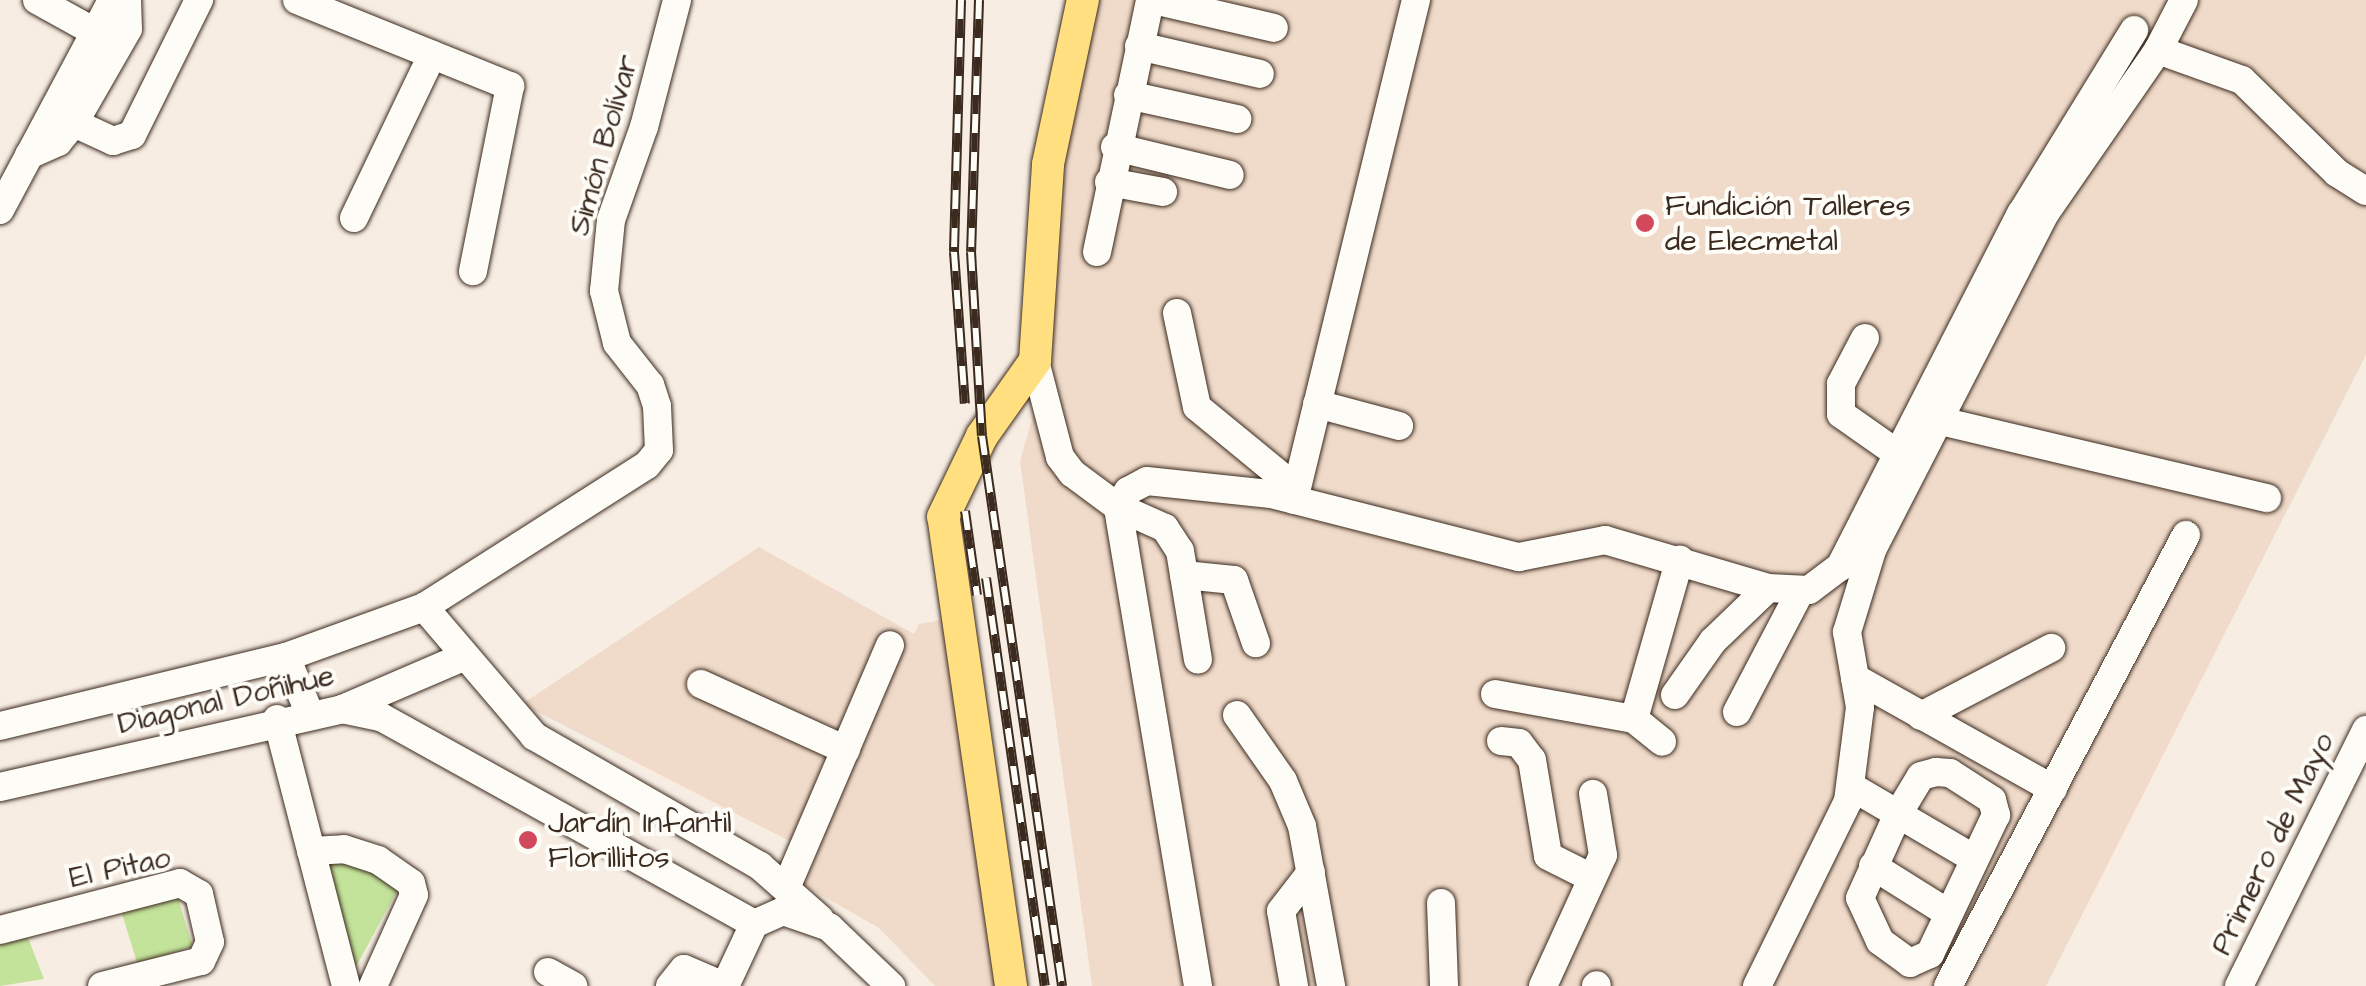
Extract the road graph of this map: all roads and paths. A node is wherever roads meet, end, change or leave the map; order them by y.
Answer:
1 (37, 0) edge
2 (112, 0) edge
3 (127, 0) edge
4 (199, 0) edge
5 (296, 0) edge
6 (676, 0) edge
7 (1083, 0) edge
8 (1152, 0) edge
9 (1416, 0) edge
10 (2184, 0) edge
11 (1274, 28) dead end
12 (2134, 30) dead end
13 (94, 32) junction
14 (1139, 46) junction
15 (2158, 50) junction
16 (432, 56) junction
17 (1260, 74) dead end
18 (1128, 95) junction
19 (1236, 119) dead end
20 (74, 124) junction
21 (1115, 147) junction
22 (29, 155) junction
23 (1230, 175) dead end
24 (1108, 182) junction
25 (2366, 191) edge
26 (1163, 192) dead end
27 (0, 210) edge
28 (354, 218) dead end
29 (1097, 252) dead end
30 (472, 271) dead end
31 (1177, 313) dead end
32 (1865, 338) dead end
33 (1035, 362) junction
34 (1317, 404) junction
35 (1941, 421) junction
36 (1400, 426) dead end
37 (1898, 454) junction
38 (1296, 494) junction
39 (2267, 498) dead end
40 (1118, 507) junction
41 (2186, 536) dead end
42 (1680, 559) junction
43 (1184, 575) junction
44 (1768, 588) junction
45 (1800, 592) junction
46 (432, 602) junction
47 (1256, 643) dead end
48 (890, 645) dead end
49 (2051, 648) dead end
50 (286, 657) junction
51 (461, 658) junction
52 (1198, 660) dead end
53 (1856, 678) junction
54 (701, 684) dead end
55 (1496, 694) dead end
56 (1675, 695) dead end
57 (342, 709) junction
58 (309, 712) junction
59 (1737, 712) dead end
60 (1236, 714) dead end
61 (1921, 716) junction
62 (1634, 718) junction
63 (277, 719) junction
64 (0, 726) edge
65 (2366, 730) edge
66 (1500, 740) dead end
67 (1662, 742) dead end
68 (846, 750) junction
69 (0, 787) edge
70 (1852, 787) junction
71 (2053, 789) junction
72 (1593, 794) dead end
73 (1898, 814) junction
74 (311, 850) junction
75 (1973, 858) junction
76 (1873, 866) junction
77 (1311, 872) junction
78 (1592, 878) junction
79 (786, 888) junction
80 (1441, 902) dead end
81 (1948, 914) junction
82 (754, 924) junction
83 (829, 927) junction
84 (0, 930) edge
85 (1936, 942) junction
86 (1963, 954) junction
87 (102, 986) edge
88 (346, 986) edge
89 (373, 986) edge
90 (670, 986) edge
91 (725, 986) edge
92 (891, 986) edge
93 (1011, 986) edge
94 (1198, 986) edge
95 (1294, 986) edge
96 (1332, 986) edge
97 (1444, 986) edge
98 (1543, 986) edge
99 (1757, 986) edge
100 (1948, 986) edge
101 (2239, 986) edge

1 - 13 street
2 - 13 street
3 - 20 street
4 - 20 street
5 - 16 street
6 - 46 street, Simón Bolívar
7 - 33 main road
8 - 11 street
8 - 14 street
9 - 34 street
10 - 15 street
12 - 37 street
13 - 22 street
14 - 17 street
14 - 18 street
15 - 25 street
15 - 35 street
16 - 28 street
16 - 30 street
18 - 19 street
18 - 21 street
20 - 22 street
21 - 23 street
21 - 24 street
22 - 27 street
24 - 26 street
24 - 29 street
31 - 38 street
32 - 37 street
33 - 40 street
33 - 93 main road
34 - 36 street
34 - 38 street
35 - 39 street
35 - 53 street
37 - 45 street
38 - 40 street
38 - 42 street
40 - 43 street
40 - 94 street
41 - 71 street
42 - 44 street
42 - 62 street
43 - 47 street
43 - 52 street
44 - 45 street
44 - 56 street
45 - 59 street
46 - 50 street
46 - 51 street
48 - 68 street
49 - 61 street
50 - 58 street
50 - 64 street
51 - 57 street, Diagonal Doñihue
51 - 79 street
53 - 61 street
53 - 70 street
54 - 68 street
55 - 62 street
57 - 58 street, Diagonal Doñihue
57 - 82 street
58 - 63 street, Diagonal Doñihue
60 - 77 street
61 - 71 street
62 - 67 street
63 - 69 street, Diagonal Doñihue
63 - 74 street
65 - 101 street, Primero de Mayo
66 - 78 street
68 - 79 street
70 - 73 street
70 - 99 street
71 - 86 street
72 - 78 street
73 - 75 street
73 - 75 street
73 - 76 street
74 - 88 street
74 - 89 street
75 - 81 street
76 - 81 street
76 - 85 street
77 - 95 street
77 - 96 street
78 - 98 street
79 - 83 street
80 - 97 street
81 - 85 street
82 - 83 street
82 - 91 street
83 - 92 street
84 - 87 street, El Pitao
85 - 86 street
86 - 100 street
90 - 91 street

